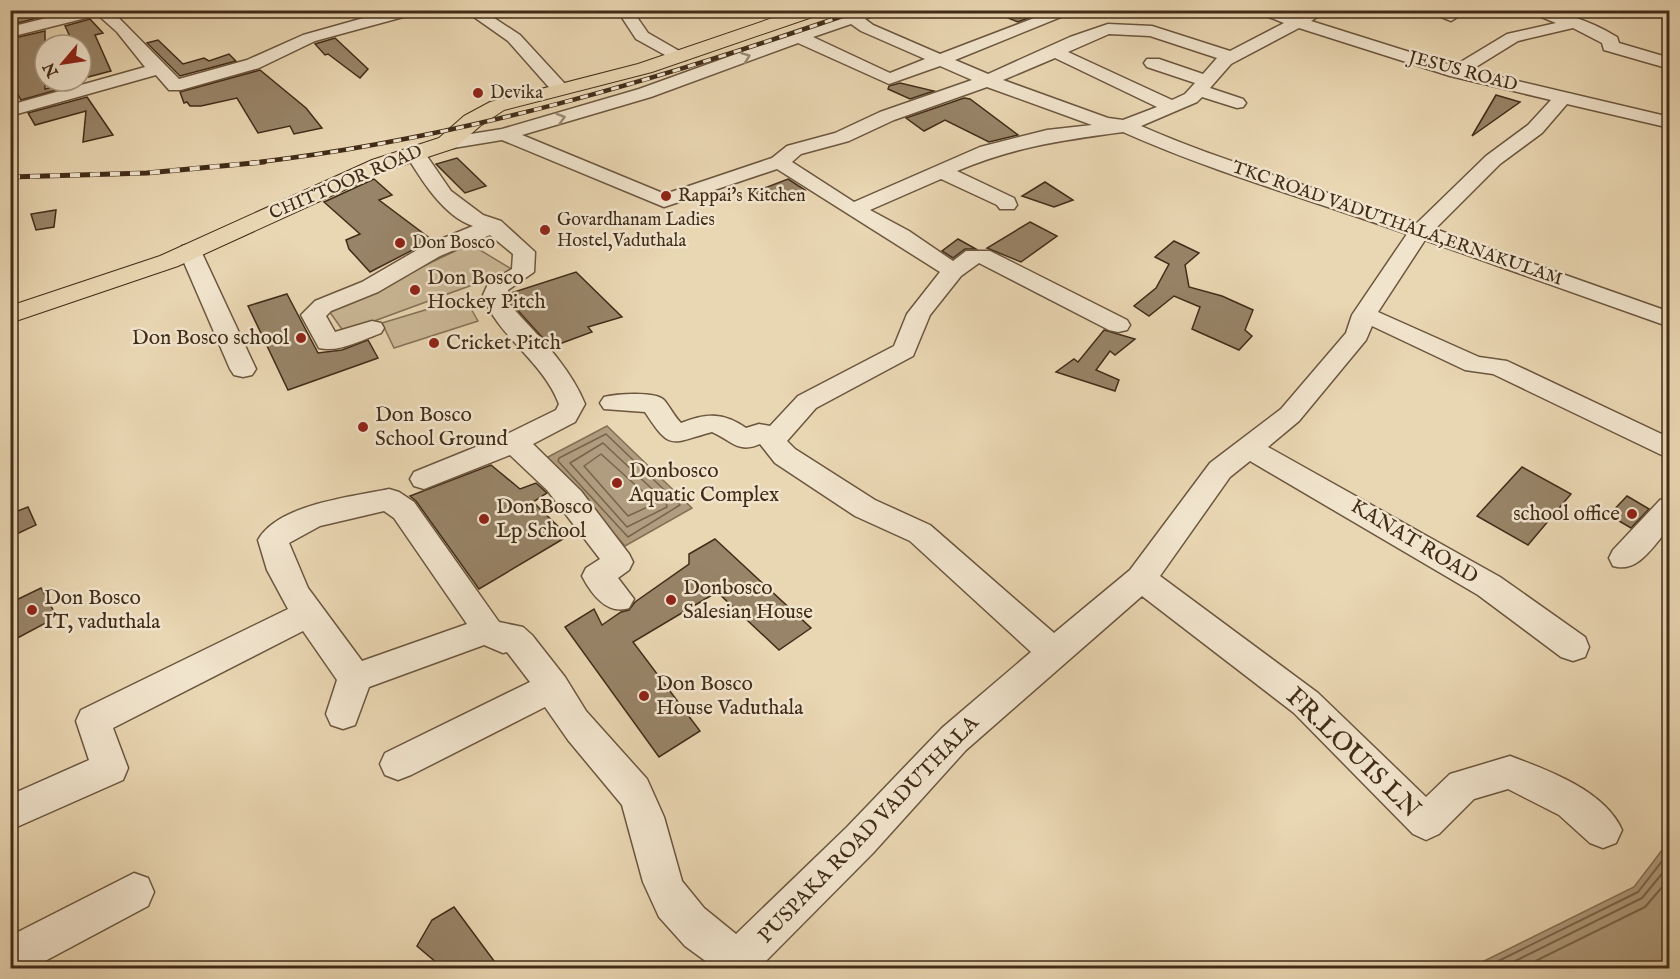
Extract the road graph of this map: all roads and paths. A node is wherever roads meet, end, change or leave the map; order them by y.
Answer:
1 (101, 10) edge
2 (412, 10) edge
3 (502, 10) edge
4 (624, 10) edge
5 (815, 10) edge
6 (873, 10) edge
7 (1071, 10) edge
8 (1258, 10) edge
9 (1321, 10) edge
10 (1432, 10) edge
11 (1531, 10) edge
12 (1593, 10) edge
13 (476, 13) edge
14 (1451, 16) dead end
15 (852, 17) junction
16 (1298, 22) junction
17 (1575, 23) junction
18 (10, 32) edge
19 (799, 37) junction
20 (1055, 52) junction
21 (680, 56) junction
22 (1231, 57) junction
23 (944, 59) junction
24 (1153, 63) dead end
25 (1670, 64) edge
26 (156, 69) junction
27 (1456, 72) junction
28 (989, 80) junction
29 (1202, 86) junction
30 (560, 89) junction
31 (1563, 98) junction
32 (1237, 103) dead end
33 (1172, 107) junction
34 (10, 111) edge
35 (1670, 123) edge
36 (1125, 126) junction
37 (504, 134) junction
38 (447, 143) junction
39 (415, 153) junction
40 (779, 162) junction
41 (939, 171) junction
42 (1007, 205) dead end
43 (853, 210) junction
44 (493, 226) junction
45 (1419, 232) junction
46 (190, 251) junction
47 (953, 271) junction
48 (1670, 294) edge
49 (10, 315) edge
50 (1364, 315) junction
51 (1661, 316) edge
52 (1118, 325) dead end
53 (372, 328) dead end
54 (243, 369) dead end
55 (612, 403) dead end
56 (776, 436) junction
57 (513, 443) junction
58 (1249, 448) junction
59 (1670, 450) edge
60 (424, 479) dead end
61 (1670, 507) edge
62 (1624, 558) dead end
63 (1141, 579) junction
64 (618, 598) dead end
65 (308, 614) junction
66 (486, 631) junction
67 (1573, 647) dead end
68 (1054, 652) junction
69 (355, 678) junction
70 (553, 687) junction
71 (343, 714) dead end
72 (398, 764) dead end
73 (10, 813) edge
74 (1603, 830) dead end
75 (134, 892) dead end
76 (10, 958) edge
77 (736, 964) edge

1 - 18 street
1 - 26 street
2 - 26 street
3 - 13 street
4 - 21 street
5 - 21 main road, CHITTOOR ROAD
6 - 15 street
7 - 23 street
8 - 16 street, JESUS ROAD
9 - 16 street
10 - 14 street
11 - 17 street
12 - 17 street
13 - 30 street
15 - 19 street
15 - 23 street, TKC ROAD VADUTHALA,ERNAKULAM
16 - 22 street
16 - 27 street, JESUS ROAD
17 - 25 street
17 - 27 street
19 - 23 street
37 -> 19 street
20 - 22 street
20 - 28 street
20 - 33 street
21 - 30 main road, CHITTOOR ROAD
22 - 29 street
23 - 28 street, TKC ROAD VADUTHALA,ERNAKULAM
24 - 29 street
26 - 34 street
27 - 31 street, JESUS ROAD
28 - 36 street, TKC ROAD VADUTHALA,ERNAKULAM
28 - 40 street
29 - 32 street
29 - 33 street
30 - 38 main road, CHITTOOR ROAD
31 - 35 street, JESUS ROAD
31 - 45 street, PUSPAKA ROAD VADUTHALA
33 - 36 street
36 - 41 street
36 - 45 street, TKC ROAD VADUTHALA,ERNAKULAM
37 - 38 street
37 - 40 street
38 - 39 main road, CHITTOOR ROAD
39 - 44 street
39 - 46 main road, CHITTOOR ROAD
40 - 43 street
41 - 42 street
41 - 43 street
43 - 47 street
44 - 53 street
44 - 57 street
45 - 50 street, PUSPAKA ROAD VADUTHALA
45 - 51 street, TKC ROAD VADUTHALA,ERNAKULAM
46 - 49 main road, CHITTOOR ROAD
46 - 54 street
47 - 52 street
47 - 56 street
48 - 51 street
50 - 58 street, PUSPAKA ROAD VADUTHALA
50 - 59 street
55 - 56 street
56 - 68 street
57 - 60 street
57 - 64 street
58 - 63 street, PUSPAKA ROAD VADUTHALA
58 - 67 street, KANAT ROAD
61 - 62 street
63 - 68 street, PUSPAKA ROAD VADUTHALA
63 - 74 street, FR.LOUIS LN
65 - 66 street
65 - 69 street
65 - 73 street
66 - 69 street
66 - 70 street
68 - 77 street, PUSPAKA ROAD VADUTHALA
69 - 71 street
70 - 72 street
70 - 77 street
75 - 76 street

